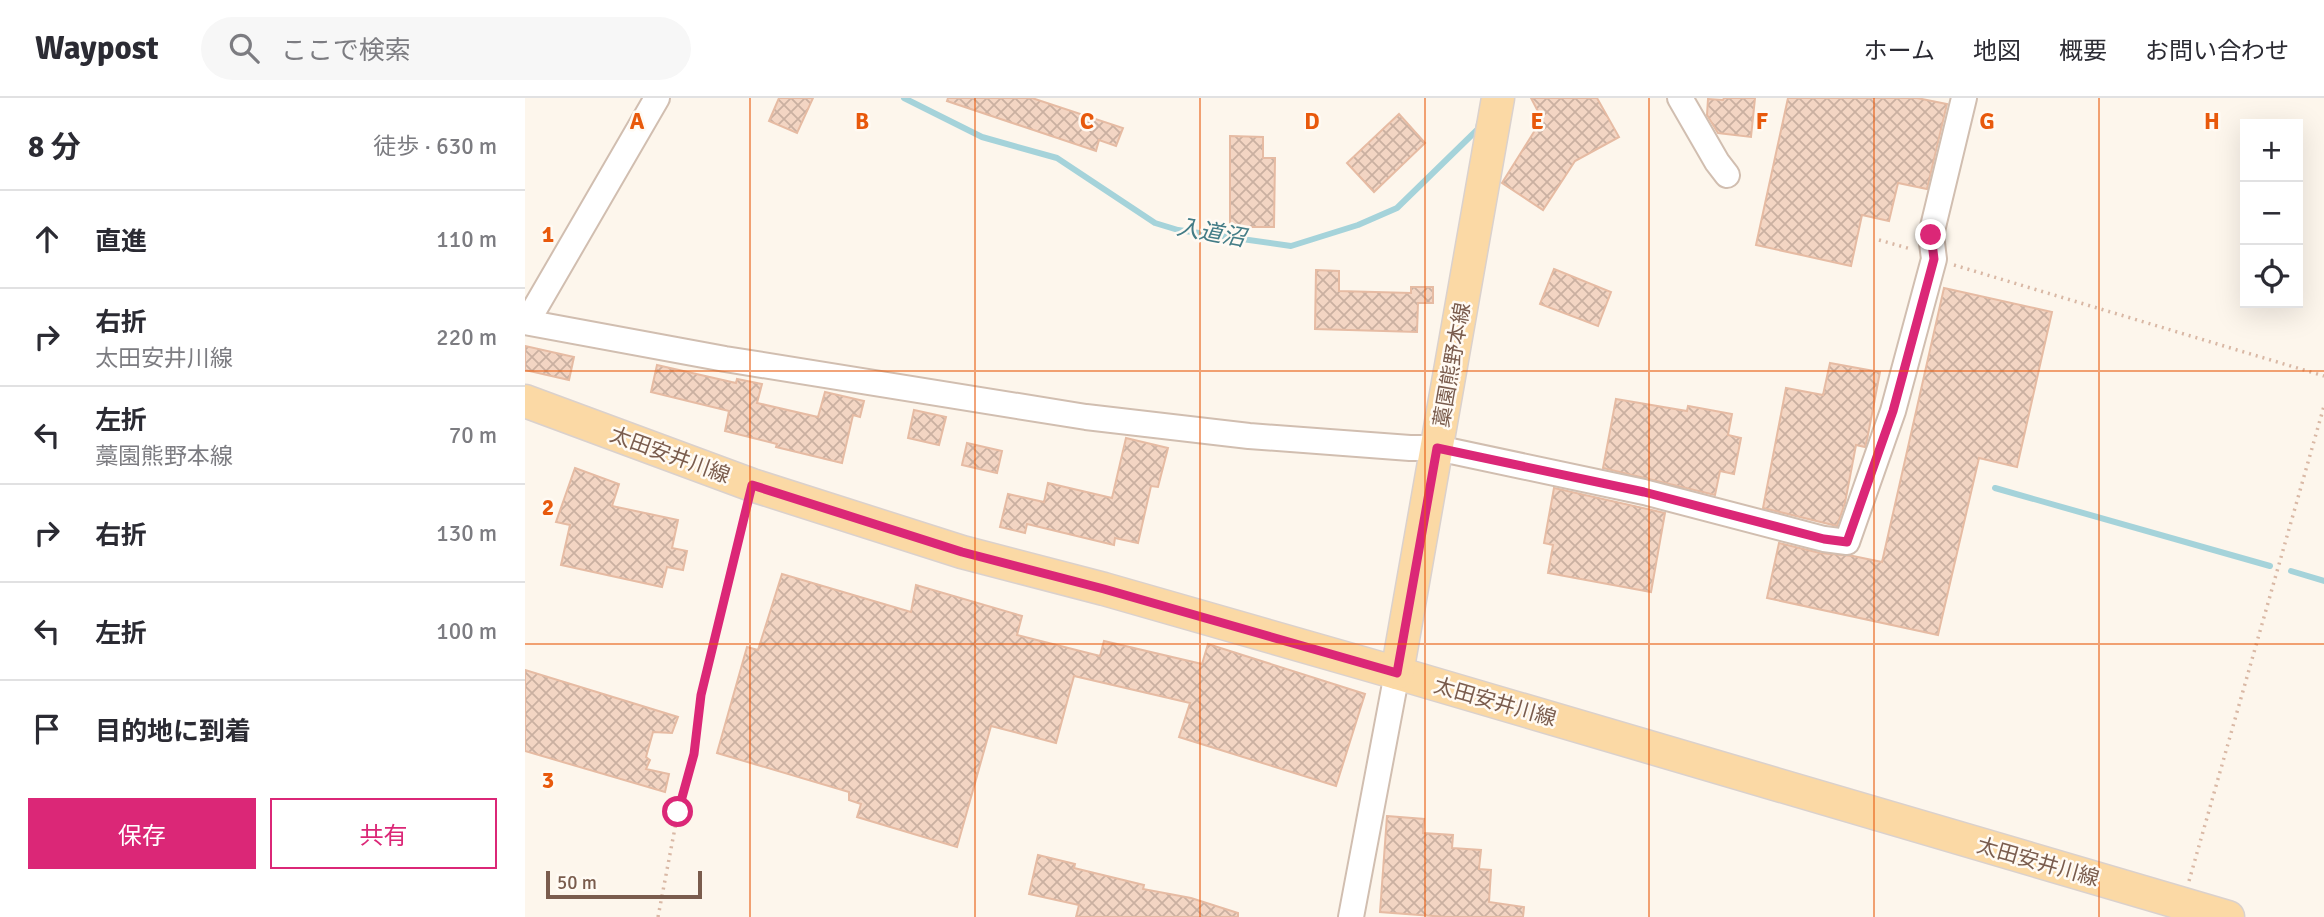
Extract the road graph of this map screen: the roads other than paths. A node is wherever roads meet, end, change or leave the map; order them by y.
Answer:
1 (657, 98) edge
2 (1498, 98) edge
3 (1680, 98) edge
4 (1963, 98) edge
5 (1727, 175) dead end
6 (526, 322) edge
7 (525, 401) edge
8 (1437, 448) junction
9 (1397, 673) junction
10 (1351, 917) edge
11 (2228, 917) edge

1 - 6 street
2 - 8 main road, 藁園熊野本線
3 - 5 street
4 - 8 street
6 - 8 street
7 - 9 main road, 太田安井川線
8 - 9 main road, 藁園熊野本線
9 - 10 street
9 - 11 main road, 太田安井川線

